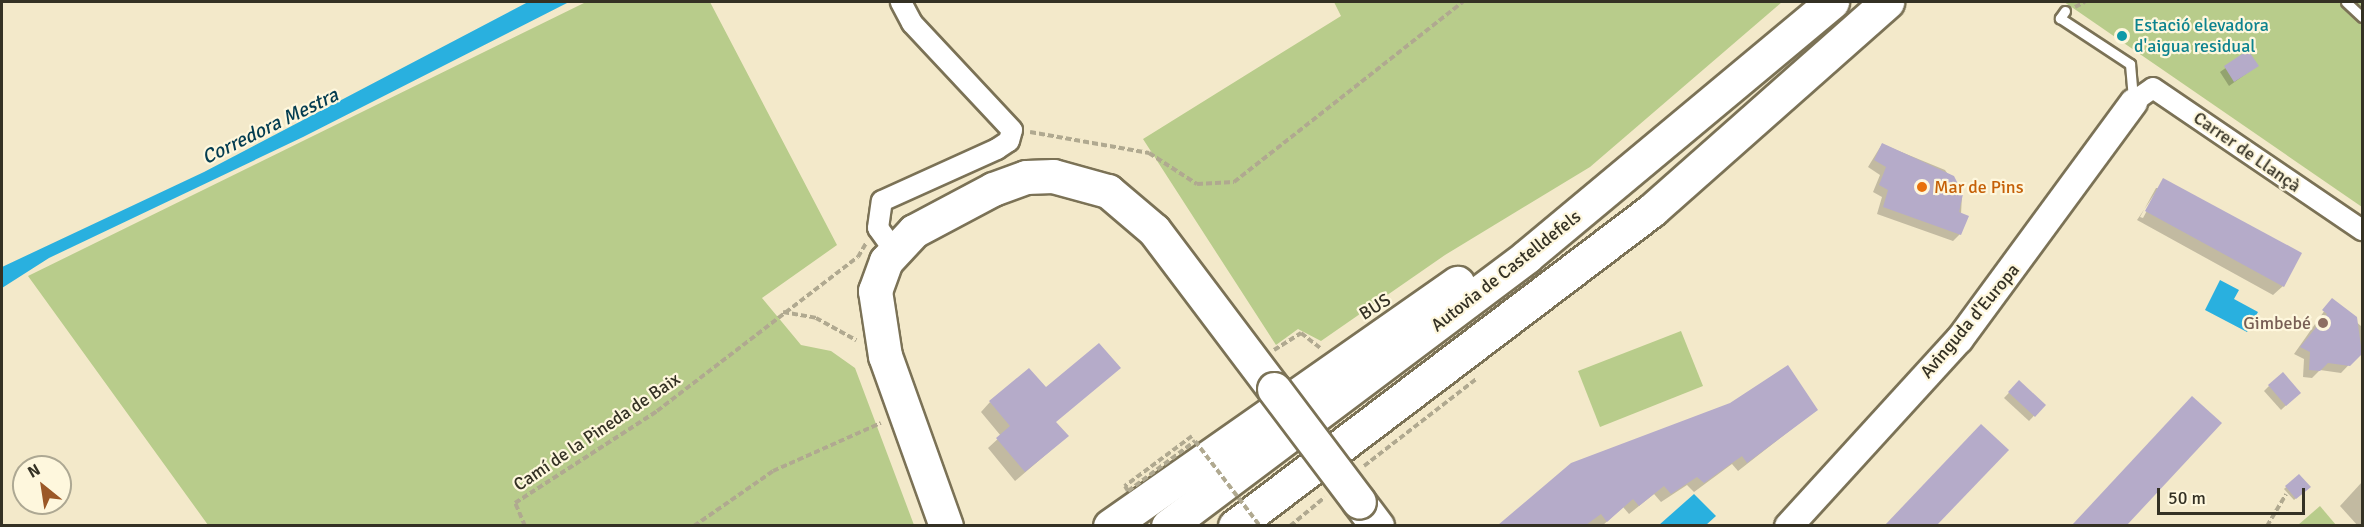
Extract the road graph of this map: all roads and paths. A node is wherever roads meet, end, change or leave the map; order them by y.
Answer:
1 (900, 2) edge
2 (1463, 2) edge
3 (1832, 2) edge
4 (1887, 2) edge
5 (2346, 2) edge
6 (2066, 11) dead end
7 (2362, 17) edge
8 (2133, 102) junction
9 (1012, 130) junction
10 (1668, 143) junction
11 (2362, 230) edge
12 (881, 246) junction
13 (1263, 345) dead end
14 (1323, 350) dead end
15 (1269, 353) junction
16 (1274, 375) junction
17 (893, 419) dead end
18 (1192, 436) dead end
19 (1306, 472) junction
20 (2286, 494) dead end
21 (1368, 514) edge
22 (1299, 518) dead end
23 (946, 521) edge
24 (526, 524) edge
25 (694, 525) edge
26 (1110, 525) edge
27 (1168, 525) edge
28 (1235, 525) edge
29 (1253, 525) edge
30 (1260, 525) edge
31 (1301, 525) edge
32 (1788, 525) edge
33 (2267, 525) edge

1 - 9 street
2 - 9 path
3 - 10 highway, Autovia de Castelldefels
4 - 19 highway
5 - 7 lane
6 - 8 lane
8 - 11 street, Carrer de Llançà
8 - 32 street, Avinguda d'Europa
9 - 12 street
10 - 26 highway
10 - 27 highway, Autovia de Castelldefels
12 - 16 highway
12 - 23 highway
12 - 24 path, Camí de la Pineda de Baix
13 - 15 path
14 - 15 path
15 - 16 path
16 - 21 highway, bridge
17 - 25 path
18 - 30 path, bridge
19 - 28 highway
19 - 29 highway
20 - 33 path
22 - 31 path

